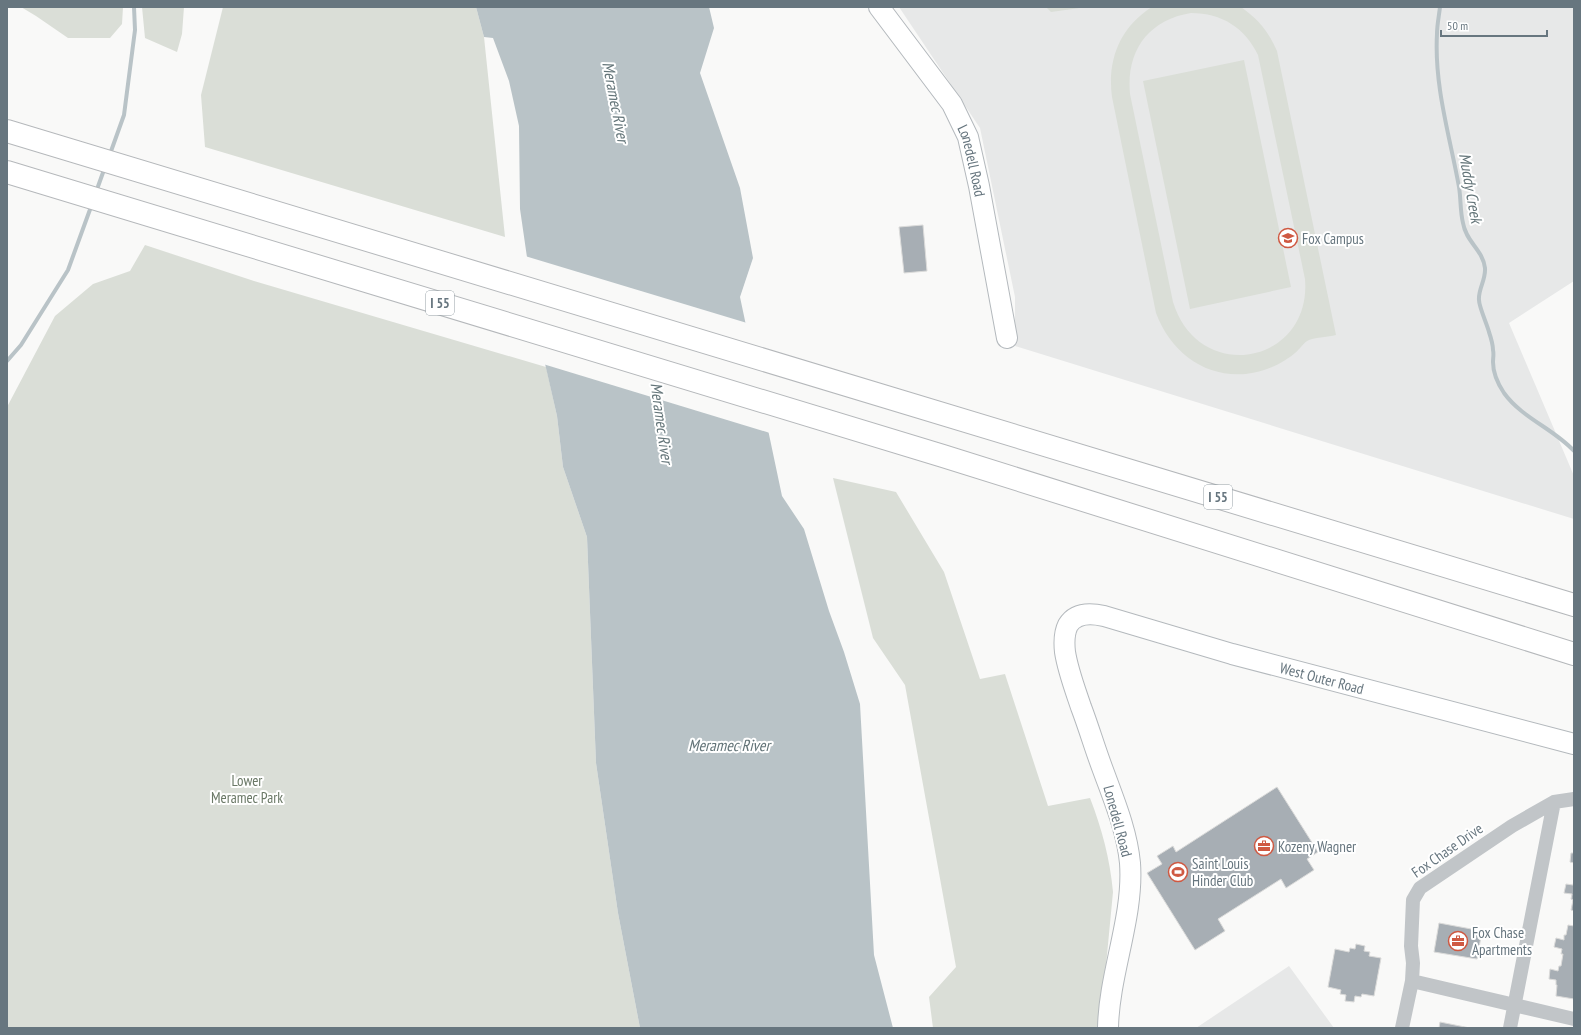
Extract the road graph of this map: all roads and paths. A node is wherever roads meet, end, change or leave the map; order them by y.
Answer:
1 (879, 7) edge
2 (7, 131) edge
3 (7, 172) edge
4 (1007, 338) dead end
5 (1574, 605) edge
6 (1071, 621) joint
7 (1574, 654) edge
8 (1574, 744) edge
9 (1574, 799) edge
10 (1554, 802) junction
11 (1412, 981) junction
12 (1514, 1005) junction
13 (1574, 1019) edge
14 (1108, 1028) edge
15 (1402, 1028) edge
16 (1510, 1028) edge

1 - 4 street, Lonedell Road
2 - 5 highway, I 55
3 - 7 highway, I 55
6 - 8 street, West Outer Road
6 - 14 street, Lonedell Road
9 - 10 street, Fox Chase Drive
10 - 11 street, Fox Chase Drive
10 - 12 street
11 - 12 street
11 - 15 street, Fox Chase Drive
12 - 13 street
12 - 16 street

